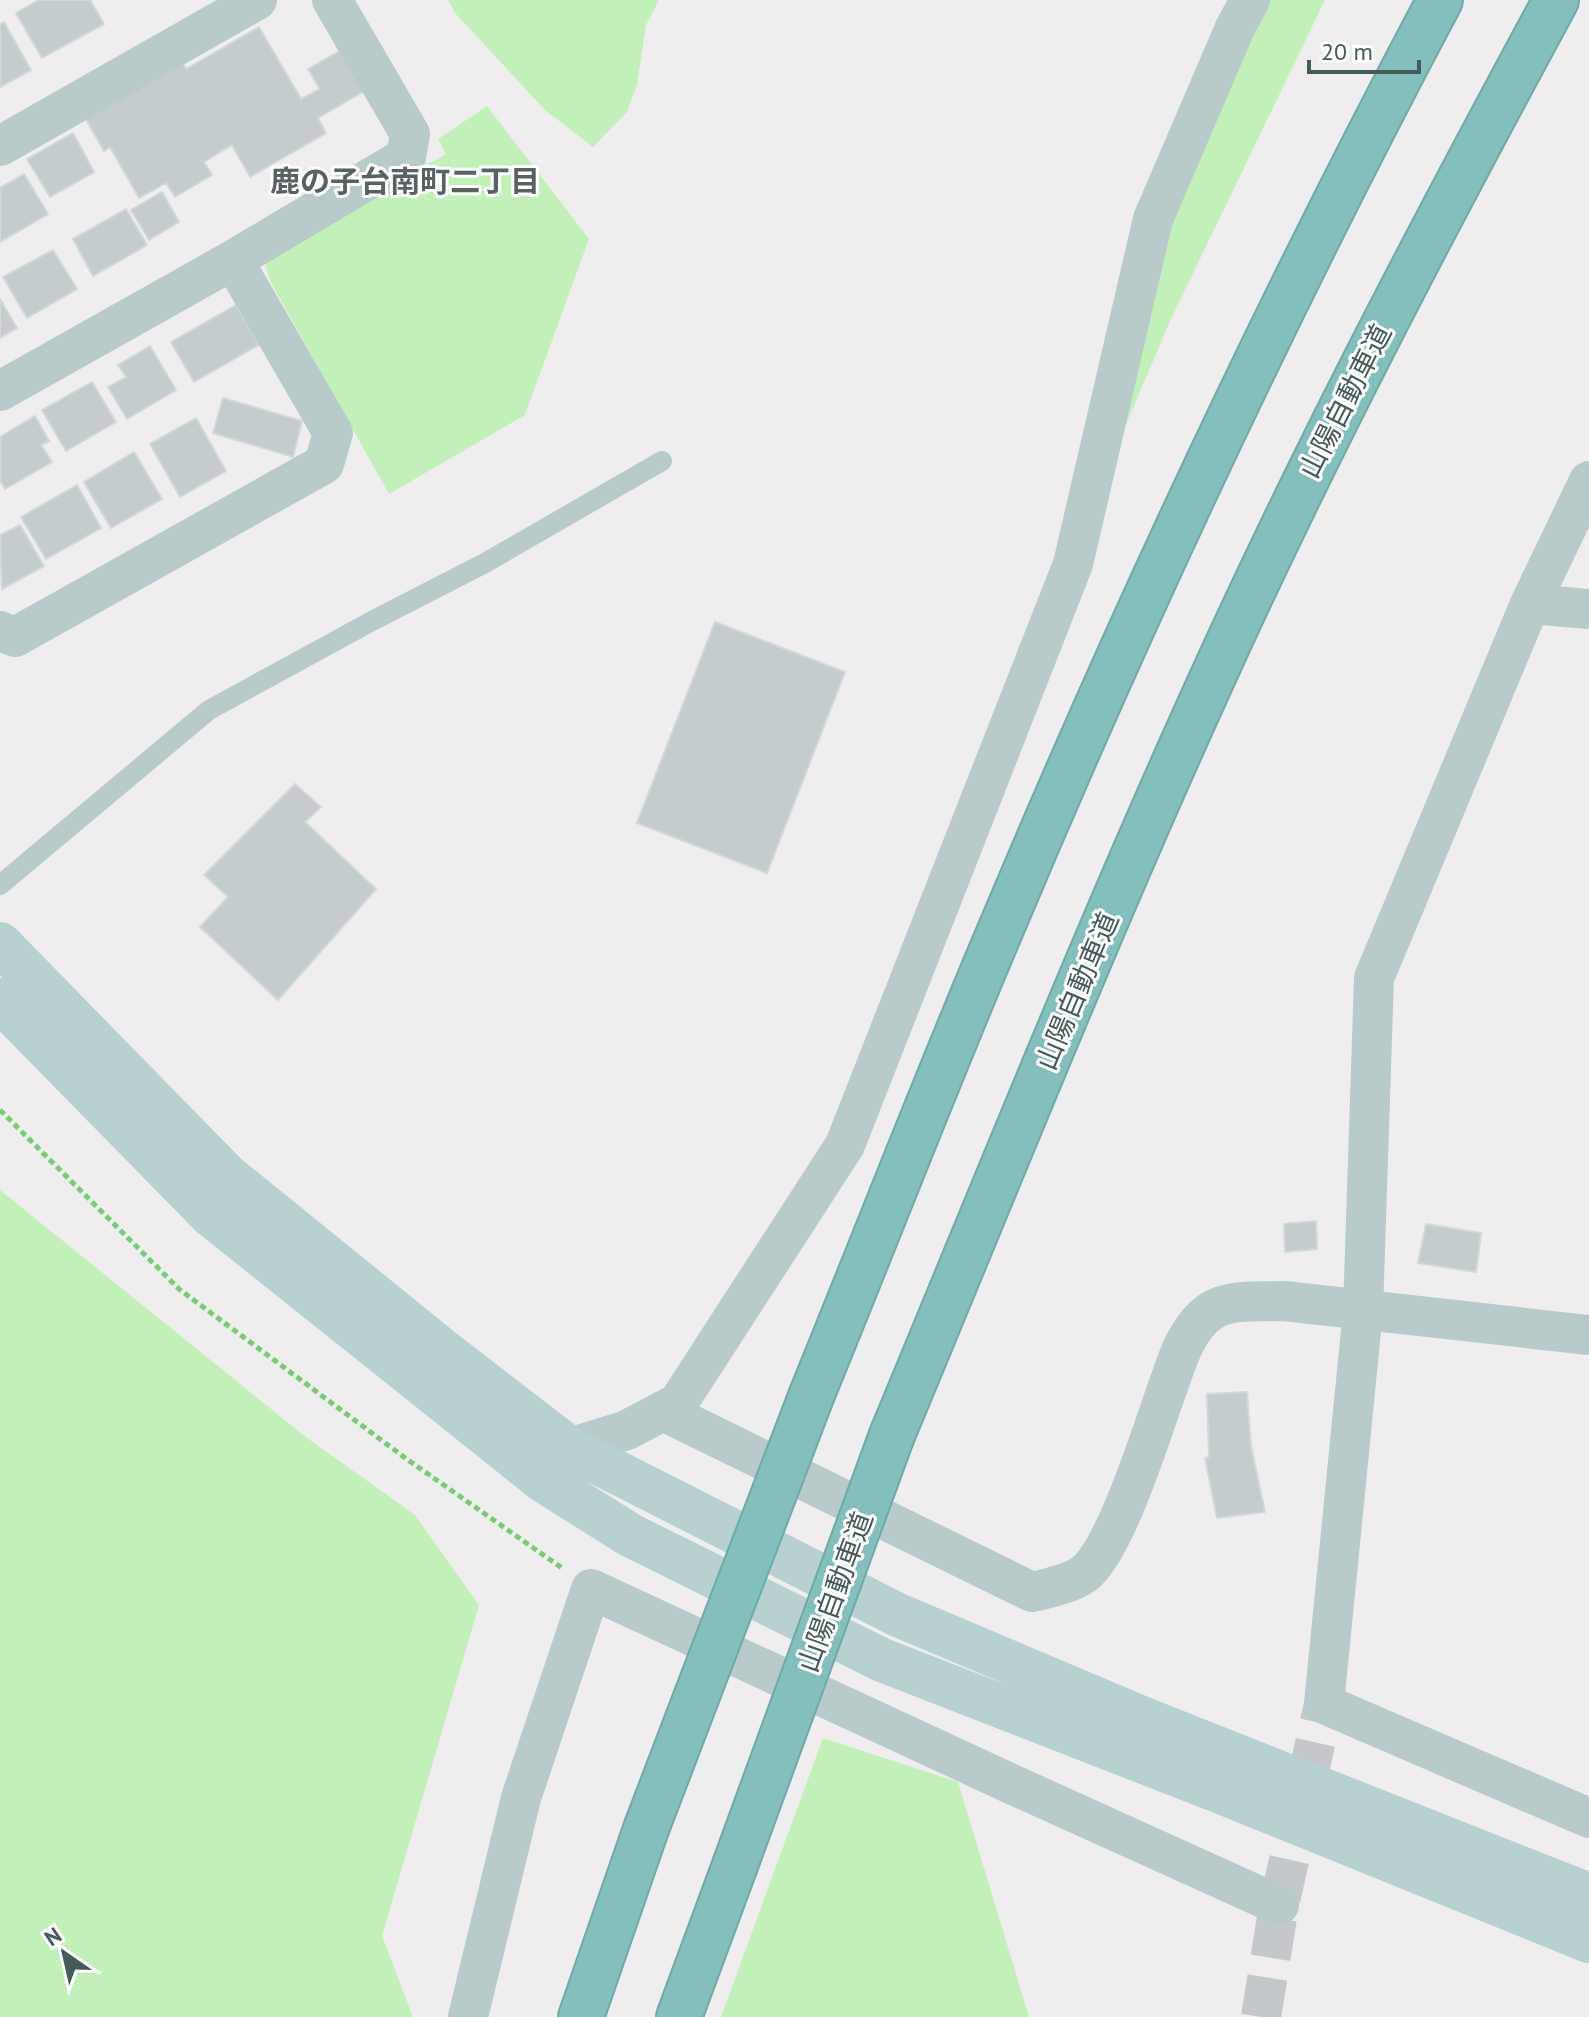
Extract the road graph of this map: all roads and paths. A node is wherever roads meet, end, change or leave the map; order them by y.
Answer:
1 (257, 0) edge
2 (332, 0) edge
3 (1250, 0) edge
4 (1440, 0) edge
5 (1556, 0) edge
6 (0, 146) edge
7 (233, 260) junction
8 (0, 391) edge
9 (662, 461) dead end
10 (1589, 481) edge
11 (1530, 604) junction
12 (1589, 609) edge
13 (0, 631) edge
14 (0, 885) edge
15 (0, 944) edge
16 (0, 1000) edge
17 (0, 1110) edge
18 (1363, 1311) junction
19 (1589, 1335) edge
20 (663, 1411) junction
21 (569, 1448) junction
22 (591, 1589) junction
23 (1589, 1818) edge
24 (1589, 1895) edge
25 (1279, 1905) dead end
26 (1589, 1941) edge
27 (468, 2017) edge
28 (581, 2017) edge
29 (679, 2017) edge

1 - 6 street
2 - 7 street
3 - 20 street
4 - 28 highway, bridge
5 - 29 highway, 山陽自動車道, bridge
7 - 8 street
7 - 13 street
9 - 14 lane
10 - 11 street
11 - 12 street
11 - 18 street
15 - 21 street
16 - 26 street
17 - 22 path
18 - 19 street
18 - 20 street
18 - 23 street
20 - 21 street
21 - 24 street
22 - 25 street
22 - 27 street

